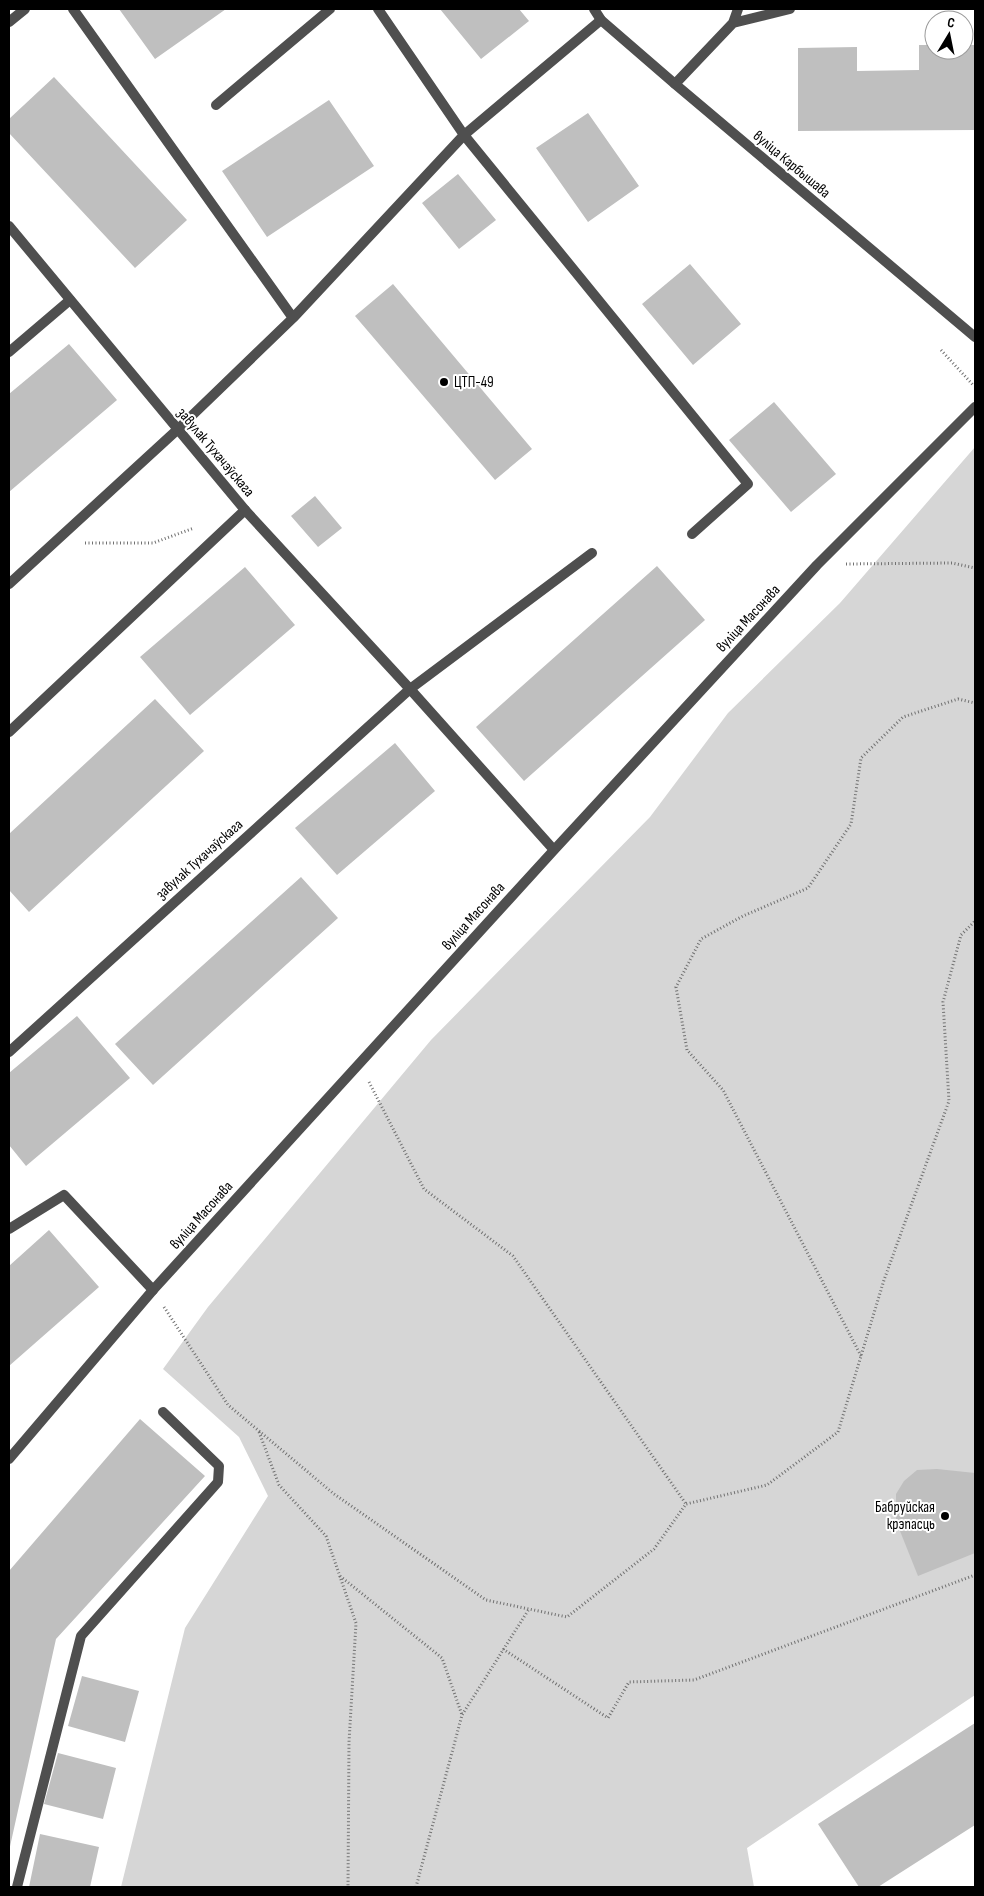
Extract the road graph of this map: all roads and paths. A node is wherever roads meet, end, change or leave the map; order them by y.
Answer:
1 (24, 9) edge
2 (73, 9) edge
3 (330, 9) edge
4 (378, 9) edge
5 (594, 9) edge
6 (738, 9) edge
7 (790, 9) edge
8 (602, 20) junction
9 (9, 22) edge
10 (734, 23) junction
11 (675, 84) junction
12 (216, 105) dead end
13 (464, 135) junction
14 (9, 226) edge
15 (70, 300) junction
16 (292, 318) junction
17 (975, 338) edge
18 (940, 350) dead end
19 (9, 352) edge
20 (975, 388) edge
21 (975, 407) edge
22 (178, 430) junction
23 (245, 510) junction
24 (199, 526) dead end
25 (692, 534) dead end
26 (55, 542) junction
27 (592, 553) dead end
28 (817, 565) junction
29 (975, 568) edge
30 (9, 584) edge
31 (410, 688) junction
32 (975, 703) edge
33 (9, 732) edge
34 (554, 850) junction
35 (975, 921) edge
36 (9, 1052) edge
37 (359, 1064) junction
38 (9, 1229) edge
39 (153, 1290) junction
40 (861, 1356) junction
41 (164, 1412) dead end
42 (259, 1431) junction
43 (9, 1459) edge
44 (686, 1504) junction
45 (340, 1575) junction
46 (975, 1575) edge
47 (529, 1609) junction
48 (503, 1649) junction
49 (462, 1715) junction
50 (17, 1887) edge
51 (348, 1887) edge
52 (416, 1887) edge

1 - 9 street
2 - 16 street
3 - 12 street
4 - 13 street
5 - 8 street, вуліца Карбышава
6 - 10 street
7 - 10 street
8 - 11 street, вуліца Карбышава
8 - 13 street
10 - 11 street
11 - 17 street, вуліца Карбышава
13 - 16 street
13 - 25 street
14 - 15 street, завулак Тухачэўскага
15 - 19 street
15 - 22 street, завулак Тухачэўскага
16 - 22 street
18 - 20 path
21 - 28 street, вуліца Масонава
22 - 23 street, завулак Тухачэўскага
22 - 26 street
23 - 31 street, завулак Тухачэўскага
23 - 33 street
24 - 26 path
26 - 30 street
27 - 31 street
28 - 29 path
28 - 34 street, вуліца Масонава
31 - 34 street, завулак Тухачэўскага
31 - 36 street, завулак Тухачэўскага
32 - 40 path
34 - 37 street, вуліца Масонава
35 - 40 path
37 - 39 street, вуліца Масонава
37 - 44 path
38 - 39 street
39 - 42 path
39 - 43 street, вуліца Масонава
40 - 44 path
41 - 50 street
42 - 45 path
42 - 47 path
44 - 47 path
45 - 49 path
45 - 51 path
46 - 48 path
47 - 48 path
48 - 49 path
49 - 52 path

